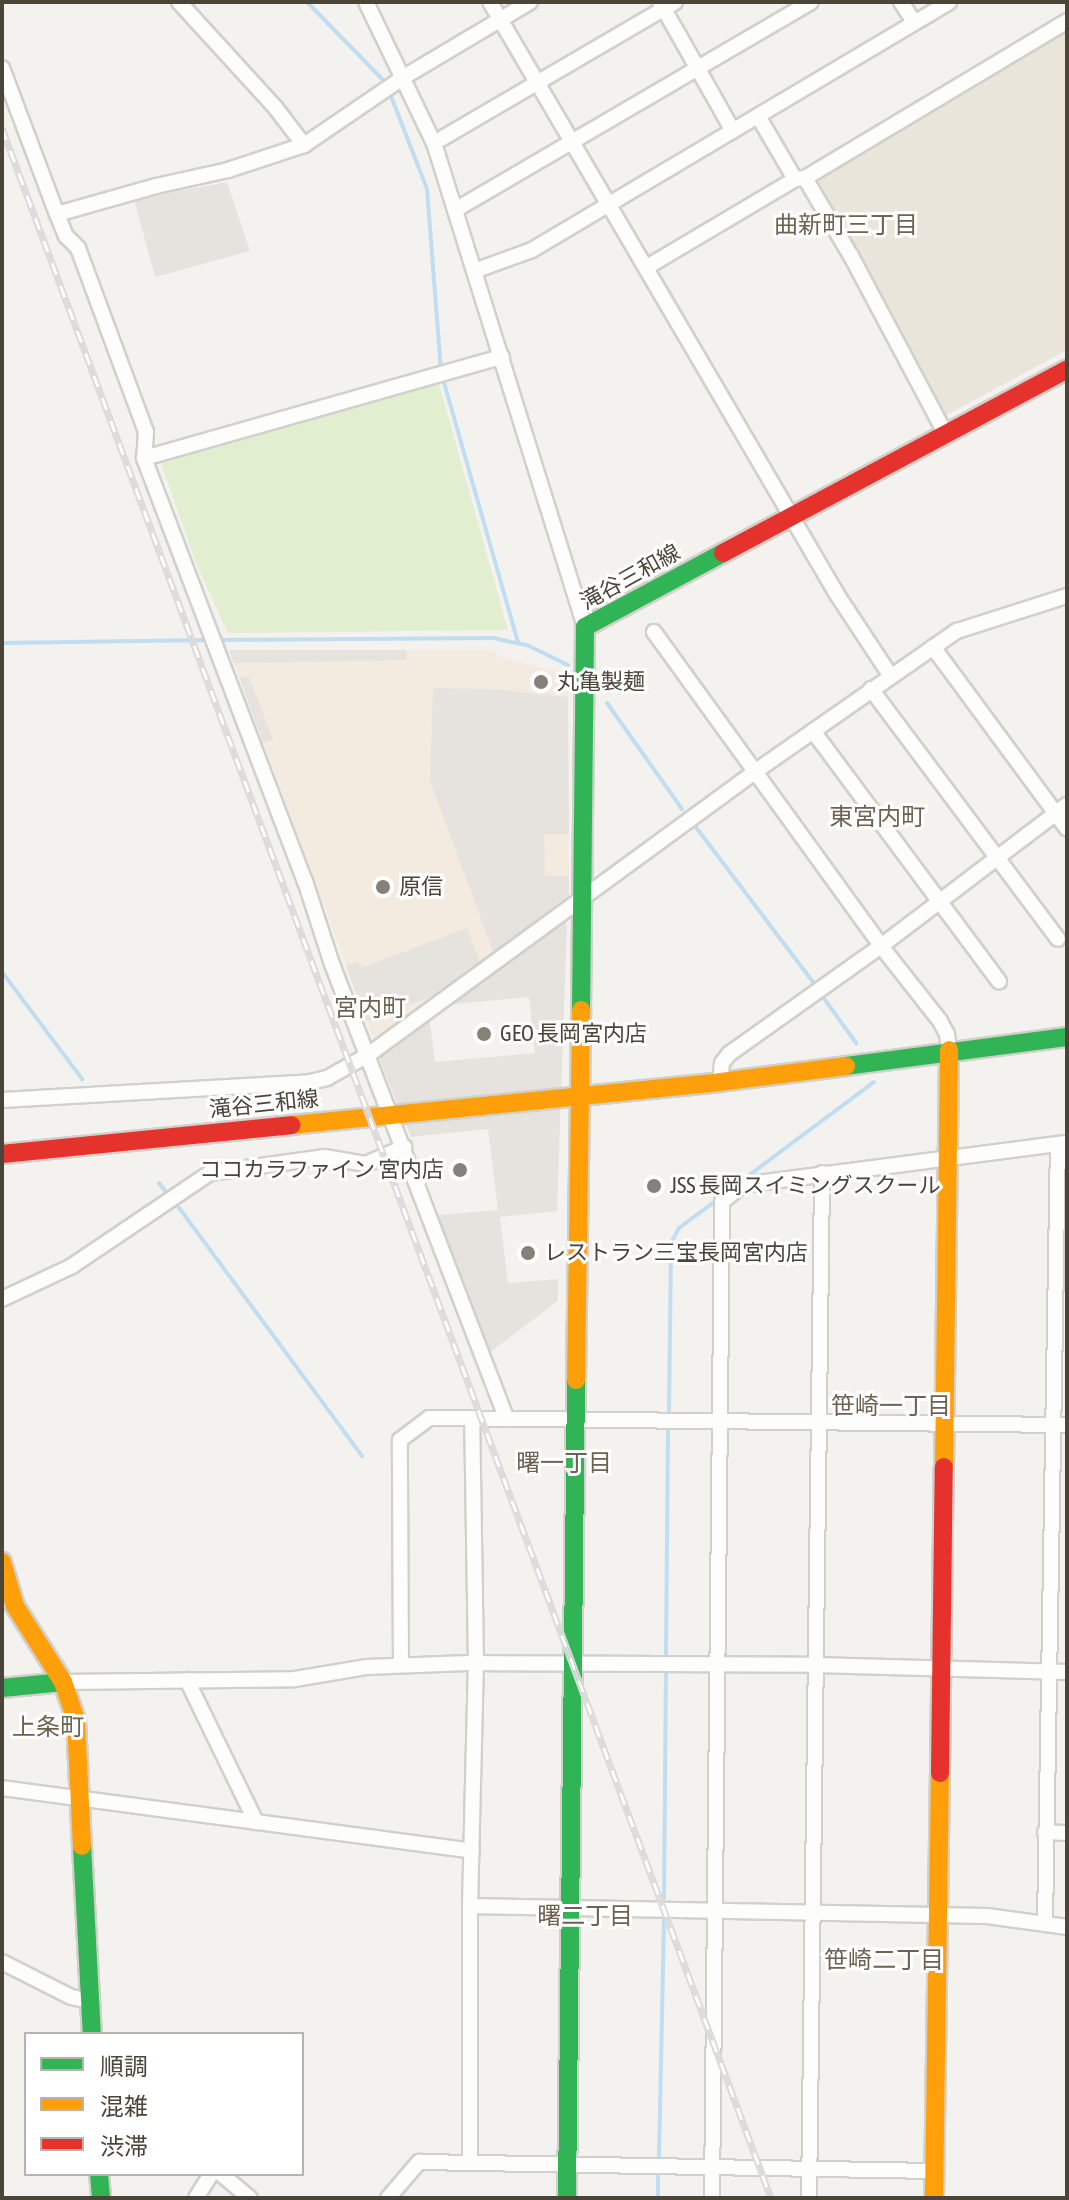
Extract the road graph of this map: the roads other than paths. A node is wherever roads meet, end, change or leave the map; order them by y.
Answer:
1 (179, 2) edge
2 (366, 2) edge
3 (490, 2) edge
4 (530, 2) edge
5 (811, 2) edge
6 (901, 2) edge
7 (949, 2) edge
8 (666, 4) edge
9 (501, 20) junction
10 (1067, 21) edge
11 (914, 22) junction
12 (2, 68) edge
13 (698, 70) junction
14 (404, 77) junction
15 (536, 81) junction
16 (758, 116) junction
17 (733, 131) junction
18 (434, 143) junction
19 (571, 143) junction
20 (304, 145) junction
21 (800, 179) junction
22 (608, 202) junction
23 (455, 210) junction
24 (57, 214) junction
25 (647, 267) junction
26 (474, 271) junction
27 (502, 357) junction
28 (1067, 369) edge
29 (945, 433) junction
30 (144, 458) junction
31 (792, 517) junction
32 (1067, 596) edge
33 (585, 627) junction
34 (654, 632) dead end
35 (933, 647) junction
36 (890, 675) junction
37 (871, 689) junction
38 (813, 731) junction
39 (756, 771) junction
40 (1061, 809) edge
41 (1067, 829) edge
42 (997, 858) junction
43 (584, 898) junction
44 (940, 901) junction
45 (1058, 939) dead end
46 (881, 946) junction
47 (999, 981) dead end
48 (1067, 1037) edge
49 (949, 1050) junction
50 (368, 1055) junction
51 (720, 1082) junction
52 (579, 1096) junction
53 (2, 1100) edge
54 (392, 1114) junction
55 (1062, 1144) edge
56 (404, 1147) junction
57 (2, 1154) edge
58 (948, 1160) junction
59 (822, 1173) junction
60 (2, 1299) edge
61 (1060, 1329) edge
62 (578, 1418) junction
63 (472, 1419) junction
64 (507, 1419) junction
65 (721, 1420) junction
66 (819, 1423) junction
67 (946, 1425) junction
68 (1060, 1425) edge
69 (1067, 1509) edge
70 (1051, 1510) junction
71 (2, 1562) edge
72 (1059, 1592) edge
73 (9, 1608) edge
74 (401, 1664) junction
75 (476, 1664) junction
76 (574, 1664) junction
77 (719, 1665) junction
78 (815, 1665) junction
79 (942, 1670) junction
80 (1051, 1672) junction
81 (1067, 1672) edge
82 (187, 1680) junction
83 (63, 1682) junction
84 (2, 1688) edge
85 (2, 1788) edge
86 (81, 1798) junction
87 (256, 1822) junction
88 (1045, 1832) junction
89 (1067, 1833) edge
90 (472, 1851) junction
91 (470, 1906) junction
92 (571, 1907) junction
93 (714, 1909) junction
94 (812, 1911) junction
95 (939, 1915) junction
96 (1045, 1924) junction
97 (1067, 1927) edge
98 (2, 1962) edge
99 (90, 2001) junction
100 (92, 2032) edge
101 (470, 2163) junction
102 (567, 2164) junction
103 (713, 2165) junction
104 (809, 2166) junction
105 (935, 2171) junction
106 (99, 2176) edge
107 (210, 2176) edge
108 (223, 2176) edge
109 (101, 2198) edge
110 (196, 2198) edge
111 (250, 2198) edge
112 (388, 2198) edge
113 (567, 2198) edge
114 (712, 2198) edge
115 (809, 2198) edge
116 (934, 2198) edge

1 - 20 street
2 - 14 street
3 - 9 street
4 - 9 street
5 - 13 street
6 - 11 street
7 - 11 street
8 - 13 street
8 - 15 street
9 - 14 street
9 - 15 street
10 - 21 street
11 - 16 street
12 - 24 street
13 - 17 street
13 - 19 street
14 - 18 street
14 - 20 street
15 - 18 street
15 - 19 street
16 - 17 street
16 - 21 street
17 - 22 street
18 - 23 street
19 - 22 street
19 - 23 street
20 - 24 street
21 - 25 street
21 - 29 street
22 - 25 street
22 - 26 street
23 - 26 street
24 - 30 street
25 - 31 street
26 - 27 street
27 - 30 street
27 - 33 street
28 - 29 street, 滝谷三和線
29 - 31 street, 滝谷三和線
30 - 50 street
31 - 33 street, 滝谷三和線
31 - 36 street
32 - 35 street
33 - 43 street, 滝谷三和線
34 - 39 street
35 - 36 street
35 - 40 street
36 - 37 street
37 - 38 street
37 - 42 street
38 - 39 street
38 - 44 street
39 - 43 street
39 - 46 street
40 - 41 street
40 - 42 street
42 - 44 street
42 - 45 street
43 - 50 street
43 - 52 street, 滝谷三和線
44 - 46 street
44 - 47 street
46 - 49 street
46 - 51 street
48 - 49 street, 滝谷三和線
49 - 51 street, 滝谷三和線
49 - 58 street
50 - 53 street
50 - 54 street
51 - 52 street, 滝谷三和線
52 - 54 street, 滝谷三和線
52 - 62 street
54 - 56 street
54 - 57 street, 滝谷三和線
55 - 58 street
55 - 61 street
56 - 60 street
56 - 64 street
58 - 59 street
58 - 67 street
59 - 65 street
59 - 66 street
61 - 68 street
62 - 64 street
62 - 65 street
62 - 76 street
63 - 64 street
63 - 74 street
63 - 75 street
65 - 66 street
65 - 77 street
66 - 67 street
66 - 78 street
67 - 68 street
67 - 79 street
68 - 70 street
69 - 70 street
70 - 72 street
71 - 73 street
72 - 80 street
73 - 83 street
74 - 75 street
74 - 82 street
75 - 76 street
75 - 90 street
76 - 77 street
76 - 92 street
77 - 78 street
77 - 93 street
78 - 79 street
78 - 94 street
79 - 80 street
79 - 95 street
80 - 81 street
80 - 88 street
82 - 83 street
82 - 87 street
83 - 84 street
83 - 86 street
85 - 86 street
86 - 87 street
86 - 99 street
87 - 90 street
88 - 89 street
88 - 96 street
90 - 91 street
91 - 92 street
91 - 101 street
92 - 93 street
92 - 102 street
93 - 94 street
93 - 103 street
94 - 95 street
94 - 104 street
95 - 96 street
95 - 105 street
96 - 97 street
98 - 99 street
99 - 100 street
101 - 102 street
101 - 112 street
102 - 103 street
102 - 113 street
103 - 104 street
103 - 114 street
104 - 105 street
104 - 115 street
105 - 116 street
106 - 109 street
107 - 110 street
108 - 111 street

